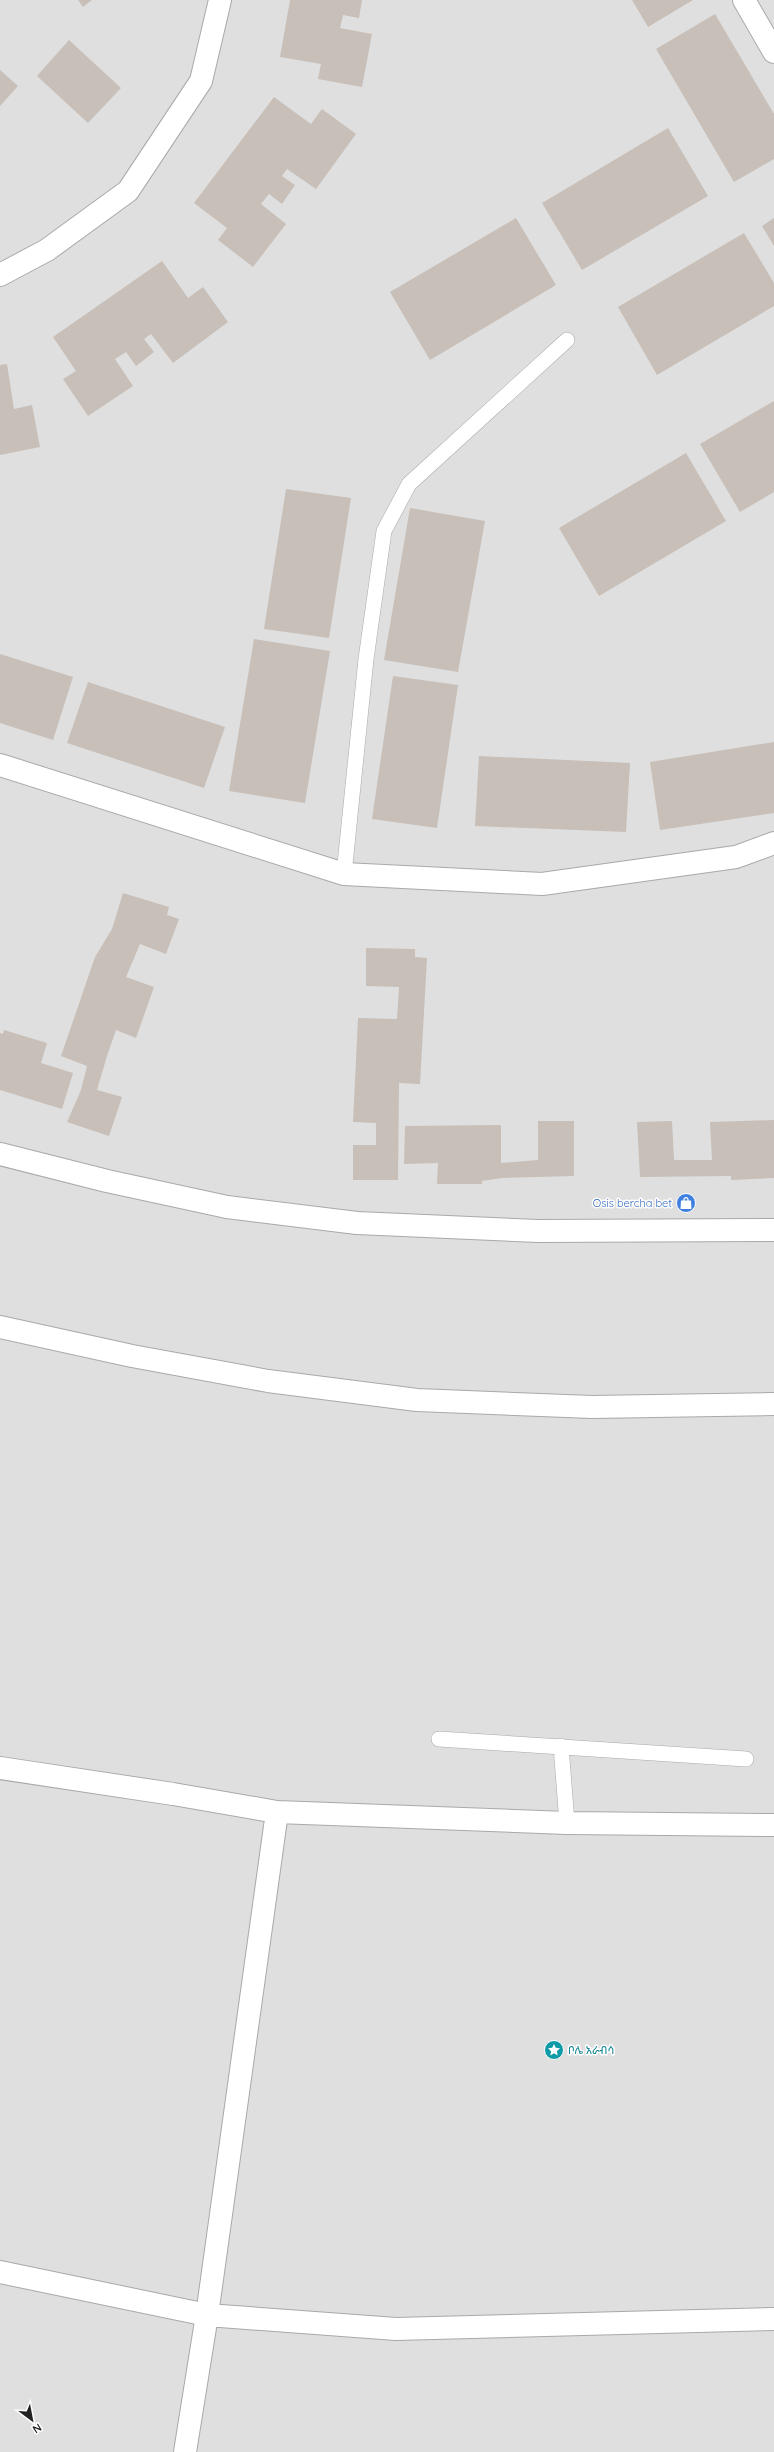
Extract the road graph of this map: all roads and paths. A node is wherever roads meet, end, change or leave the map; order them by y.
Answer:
1 (220, 0) edge
2 (744, 0) edge
3 (774, 52) edge
4 (0, 275) edge
5 (567, 340) dead end
6 (0, 765) edge
7 (774, 843) edge
8 (344, 874) junction
9 (0, 1154) edge
10 (774, 1230) edge
11 (0, 1327) edge
12 (774, 1404) edge
13 (439, 1739) dead end
14 (561, 1746) junction
15 (746, 1759) dead end
16 (0, 1768) edge
17 (277, 1812) junction
18 (567, 1823) junction
19 (774, 1825) edge
20 (0, 2272) edge
21 (207, 2315) junction
22 (774, 2318) edge
23 (185, 2452) edge

1 - 4 street
2 - 3 street
5 - 8 lane
6 - 8 street
7 - 8 street
9 - 10 street
11 - 12 street
13 - 14 lane
14 - 15 lane
14 - 18 lane
16 - 17 street
17 - 18 street
17 - 21 street
18 - 19 street
20 - 21 street
21 - 22 street
21 - 23 street

